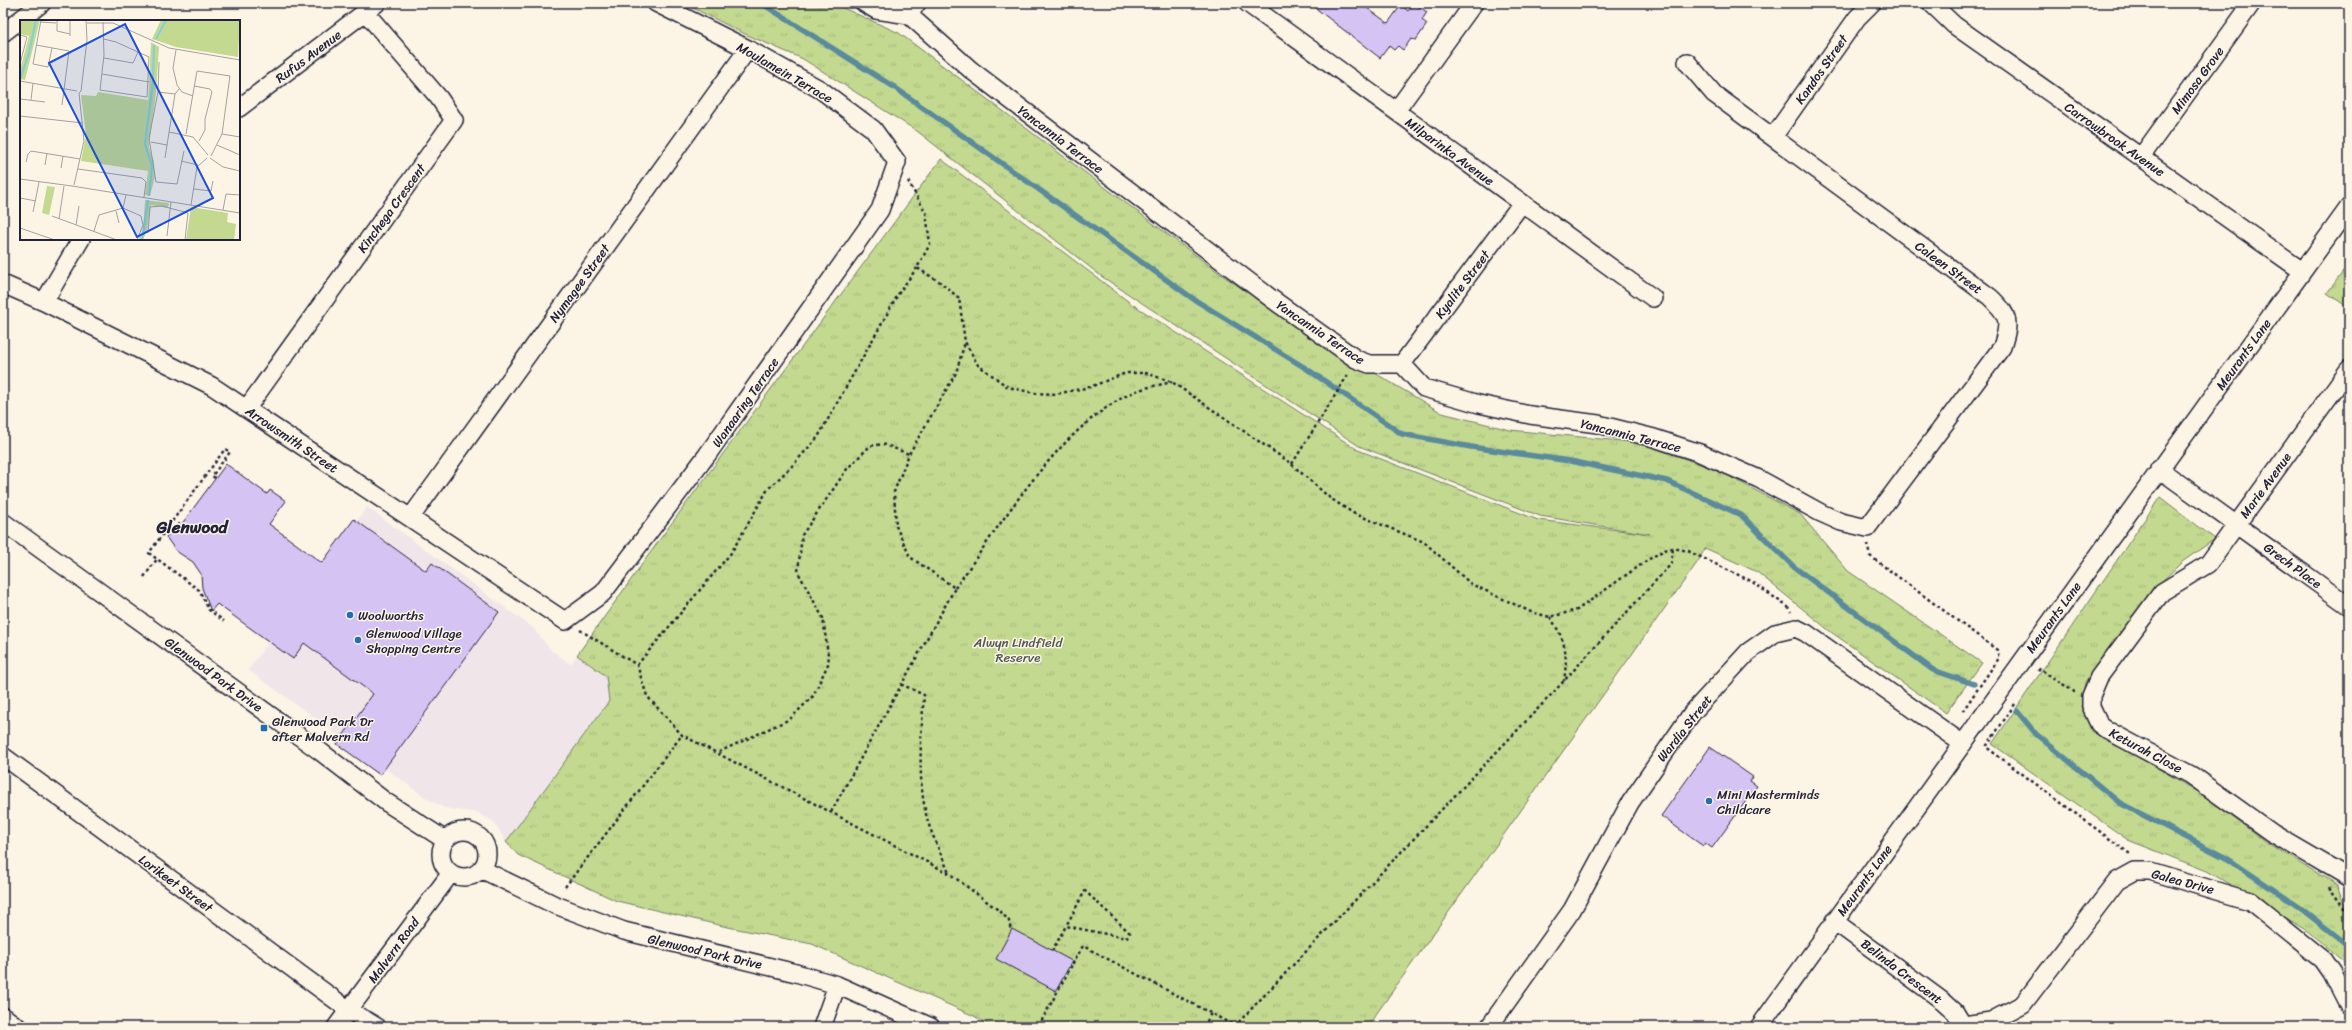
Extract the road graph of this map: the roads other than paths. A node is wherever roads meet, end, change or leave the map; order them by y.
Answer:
1 (42, 3) edge
2 (656, 3) edge
3 (864, 3) edge
4 (1247, 3) edge
5 (1474, 3) edge
6 (1872, 3) edge
7 (1931, 3) edge
8 (2252, 3) edge
9 (372, 8) edge
10 (913, 9) edge
11 (20, 20) edge
12 (21, 20) edge
13 (3, 34) edge
14 (748, 49) junction
15 (1687, 62) dead end
16 (240, 107) edge
17 (1396, 111) junction
18 (1773, 137) junction
19 (2141, 157) junction
20 (897, 162) joint
21 (1522, 204) junction
22 (2349, 207) edge
23 (79, 240) edge
24 (2302, 271) junction
25 (3, 284) edge
26 (1653, 298) dead end
27 (44, 302) junction
28 (1402, 364) junction
29 (2349, 369) edge
30 (247, 408) junction
31 (2160, 469) junction
32 (411, 517) junction
33 (3, 522) edge
34 (2236, 524) junction
35 (1867, 528) joint
36 (2349, 606) edge
37 (565, 621) joint
38 (1963, 744) junction
39 (3, 756) edge
40 (445, 840) junction
41 (481, 869) junction
42 (451, 873) junction
43 (2349, 878) edge
44 (1834, 921) junction
45 (837, 985) junction
46 (2349, 1006) edge
47 (349, 1010) junction
48 (3, 1016) edge
49 (1964, 1026) edge
50 (18, 1027) edge
51 (336, 1027) edge
52 (377, 1027) edge
53 (822, 1027) edge
54 (931, 1027) edge
55 (1489, 1027) edge
56 (1759, 1027) edge

1 - 12 street
2 - 14 street, Moulamein Terrace
3 - 10 street, Yancannia Terrace
4 - 17 street, Milparinka Avenue
5 - 17 street
6 - 18 street, Kandos Street
7 - 19 street, Carrowbrook Avenue
8 - 19 street, Mimosa Grove
9 - 16 street, Rufus Avenue
9 - 30 street, Kinchega Crescent
10 - 28 street, Yancannia Terrace
11 - 13 street
14 - 20 street, Moulamein Terrace
14 - 32 street, Nymagee Street
15 - 18 street, Caleen Street
17 - 21 street, Milparinka Avenue
18 - 35 street, Caleen Street
19 - 24 street, Carrowbrook Avenue
20 - 37 street, Wanaaring Terrace
21 - 26 street, Milparinka Avenue
21 - 28 street, Kyalite Street
22 - 24 street, Meurants Lane
23 - 27 street
24 - 31 street, Meurants Lane
25 - 27 street, Arrowsmith Street
27 - 30 street, Arrowsmith Street
28 - 35 street, Yancannia Terrace
29 - 34 street, Marie Avenue
30 - 32 street, Arrowsmith Street
31 - 34 street, Marie Avenue
31 - 38 street, Meurants Lane
32 - 37 street, Arrowsmith Street
33 - 40 street, Glenwood Park Drive
34 - 36 street, Grech Place
34 - 43 street, Keturah Close
38 - 44 street, Meurants Lane
38 - 55 street, Wardia Street
39 - 47 street, Lorikeet Street
40 - 41 street
40 - 42 street
41 - 42 street
41 - 45 street, Glenwood Park Drive
42 - 47 street, Malvern Road
44 - 49 street, Belinda Crescent
44 - 56 street, Meurants Lane
45 - 53 street
45 - 54 street, Glenwood Park Drive
46 - 49 street, Galea Drive
47 - 51 street, Malvern Road
47 - 52 street, Lorikeet Street
48 - 50 street

